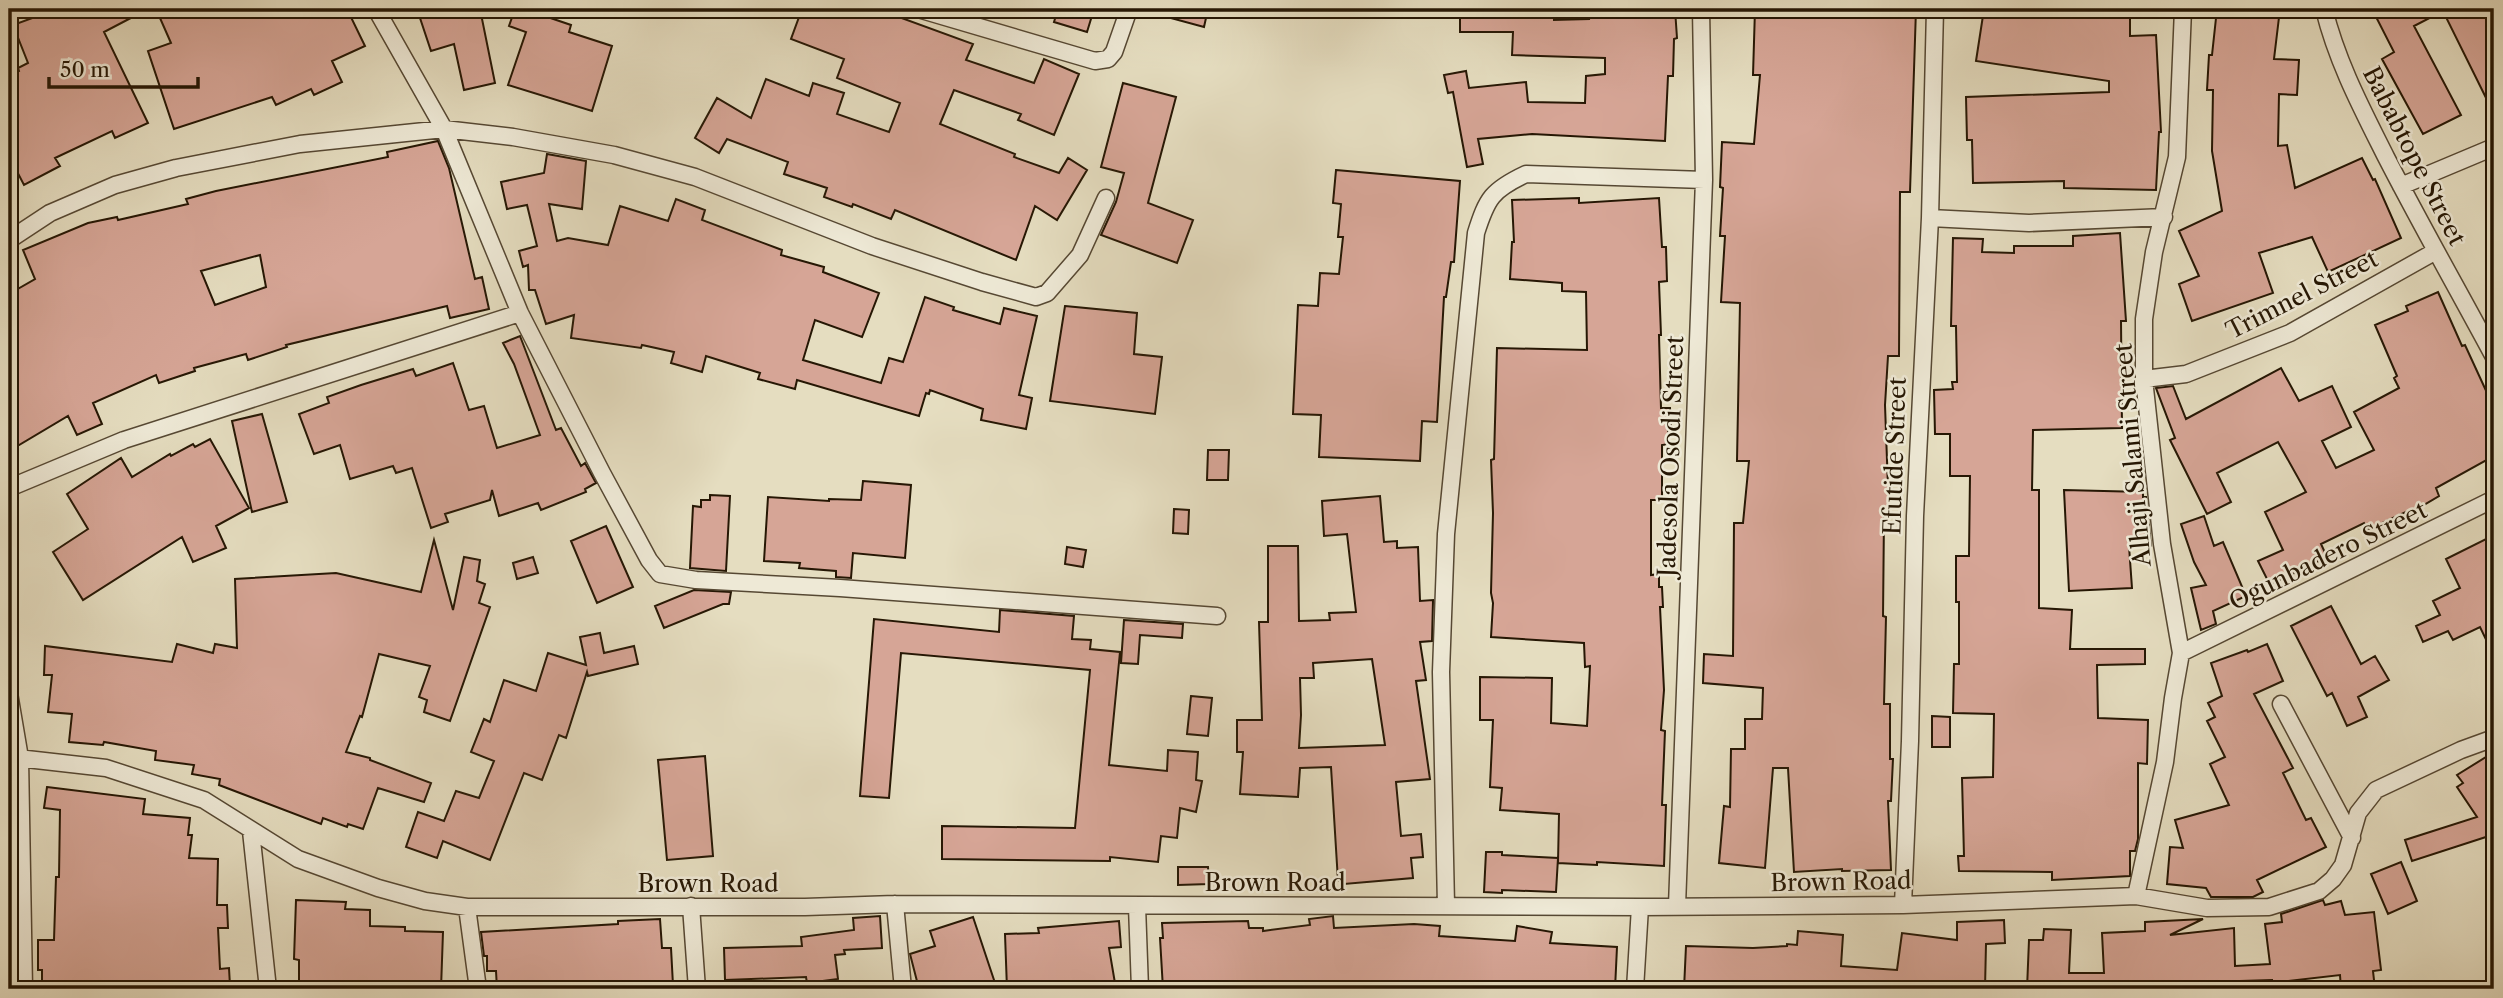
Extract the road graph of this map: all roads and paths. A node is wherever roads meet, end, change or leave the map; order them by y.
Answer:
1 (376, 9) edge
2 (918, 9) edge
3 (1129, 9) edge
4 (1701, 9) edge
5 (1935, 9) edge
6 (2183, 9) edge
7 (2324, 9) edge
8 (444, 129) junction
9 (2494, 147) edge
10 (1704, 180) junction
11 (2401, 186) junction
12 (1106, 198) dead end
13 (2164, 217) junction
14 (1930, 218) junction
15 (9, 240) edge
16 (2436, 251) junction
17 (520, 313) junction
18 (2494, 357) edge
19 (2144, 379) junction
20 (9, 488) edge
21 (2494, 499) edge
22 (1217, 616) dead end
23 (2181, 653) junction
24 (9, 693) edge
25 (2281, 704) dead end
26 (2494, 738) edge
27 (14, 758) edge
28 (251, 831) junction
29 (2352, 838) junction
30 (2136, 896) junction
31 (895, 904) junction
32 (1446, 905) junction
33 (1903, 905) junction
34 (691, 906) junction
35 (1137, 906) junction
36 (1640, 906) junction
37 (1677, 906) junction
38 (467, 907) junction
39 (24, 989) edge
40 (268, 989) edge
41 (478, 989) edge
42 (697, 989) edge
43 (903, 989) edge
44 (1140, 989) edge
45 (1635, 989) edge

1 - 8 street
2 - 3 street
4 - 10 street, Jadesola Osodi Street
5 - 14 street, Efutide Street
6 - 13 street, Alhaji Salami Street
7 - 11 street, Bababtope Street
8 - 12 street
8 - 15 street
8 - 17 street
9 - 11 street
10 - 32 street
10 - 37 street, Jadesola Osodi Street
11 - 16 street, Bababtope Street
13 - 14 street
13 - 19 street, Alhaji Salami Street
14 - 33 street, Efutide Street
16 - 18 street, Bababtope Street
16 - 19 street, Trimnel Street
17 - 20 street
17 - 22 street
19 - 23 street, Alhaji Salami Street
21 - 23 street, Ogunbadero Street
23 - 30 street, Alhaji Salami Street
24 - 27 street
25 - 29 street
26 - 29 street, Brown Road
27 - 28 street, Brown Road
27 - 39 street
28 - 38 street, Brown Road
28 - 40 street
29 - 30 street, Brown Road
30 - 33 street, Brown Road
31 - 34 street, Brown Road
31 - 35 street, Brown Road
31 - 43 street
32 - 35 street, Brown Road
32 - 36 street, Brown Road
33 - 37 street, Brown Road
34 - 38 street, Brown Road
34 - 42 street
35 - 44 street
36 - 37 street, Brown Road
36 - 45 street
38 - 41 street

